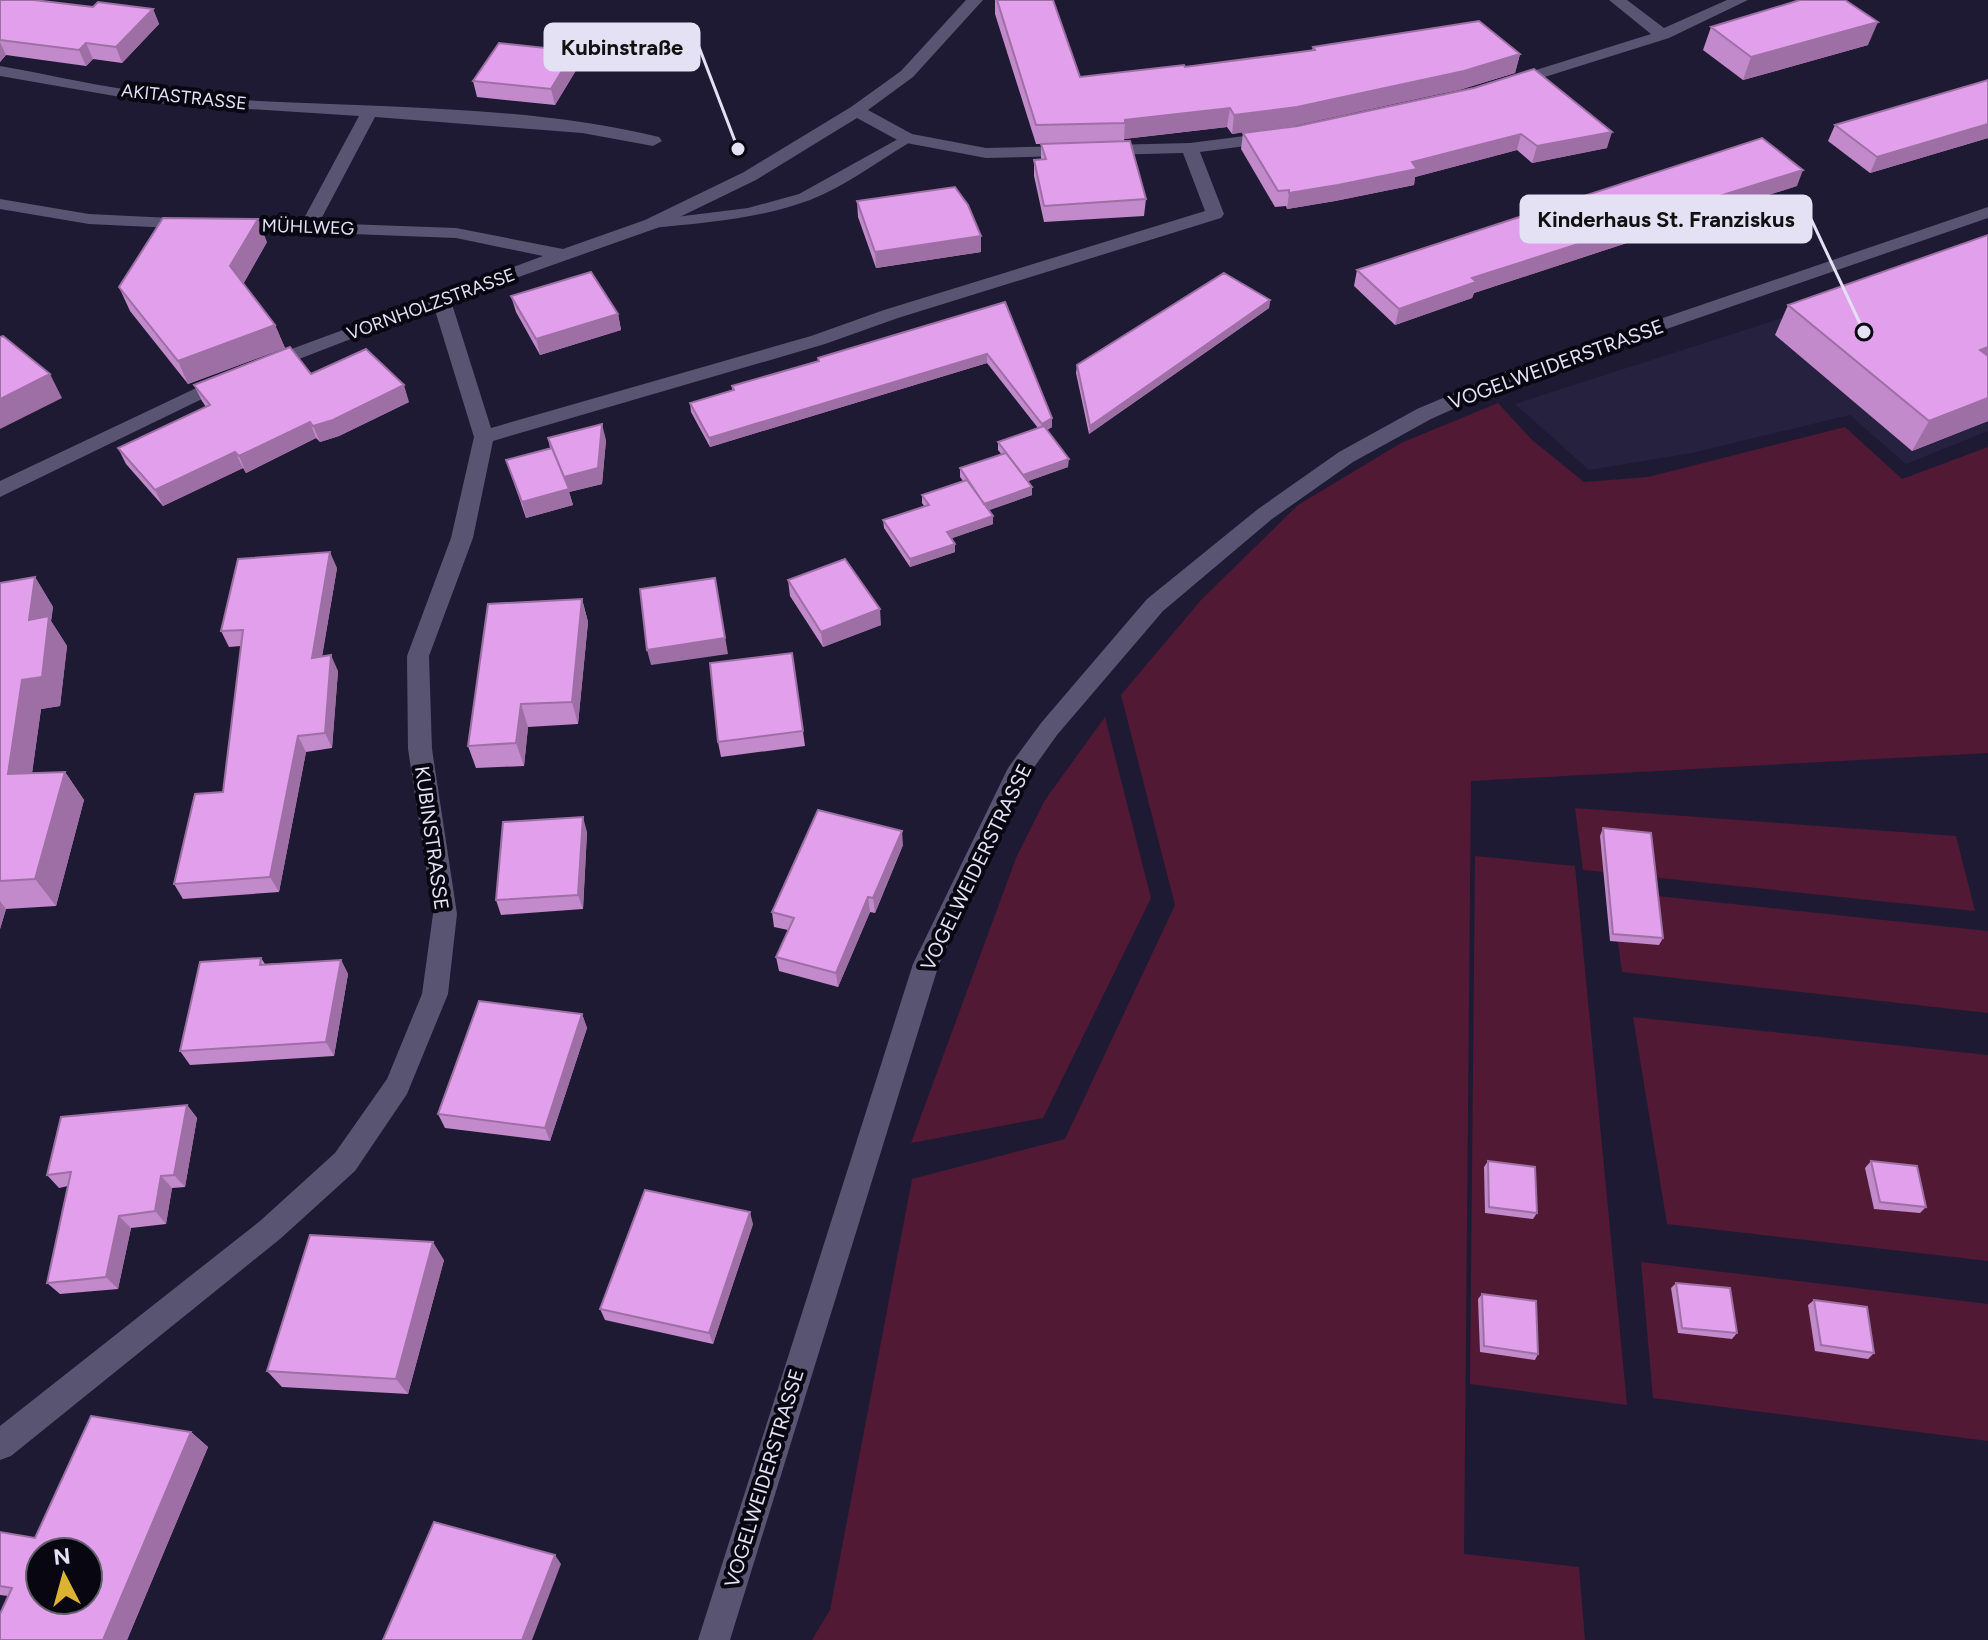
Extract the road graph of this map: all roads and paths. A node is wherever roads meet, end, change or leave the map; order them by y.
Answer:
1 (975, 0) edge
2 (1617, 0) edge
3 (1740, 0) edge
4 (1663, 35) junction
5 (0, 71) edge
6 (1493, 88) edge
7 (370, 110) junction
8 (857, 111) junction
9 (1295, 134) edge
10 (907, 138) junction
11 (653, 141) dead end
12 (1190, 148) junction
13 (0, 204) edge
14 (1988, 212) edge
15 (651, 224) junction
16 (309, 225) junction
17 (567, 255) junction
18 (441, 298) junction
19 (484, 437) junction
20 (0, 490) edge
21 (0, 1445) edge
22 (714, 1640) edge

1 - 8 street, VORNHOLZSTRASSE
2 - 4 street
3 - 4 street
4 - 6 street
5 - 7 street, AKITASTRASSE
7 - 11 street, AKITASTRASSE
7 - 16 street
8 - 10 street
8 - 15 street, VORNHOLZSTRASSE
9 - 12 street
10 - 12 street
10 - 15 lane
12 - 19 street
13 - 16 street, MÜHLWEG
14 - 22 street, VOGELWEIDERSTRASSE
15 - 17 street, VORNHOLZSTRASSE
16 - 17 street, MÜHLWEG
17 - 18 street, VORNHOLZSTRASSE
18 - 19 street, KUBINSTRASSE
18 - 20 street, VORNHOLZSTRASSE
19 - 21 street, KUBINSTRASSE

